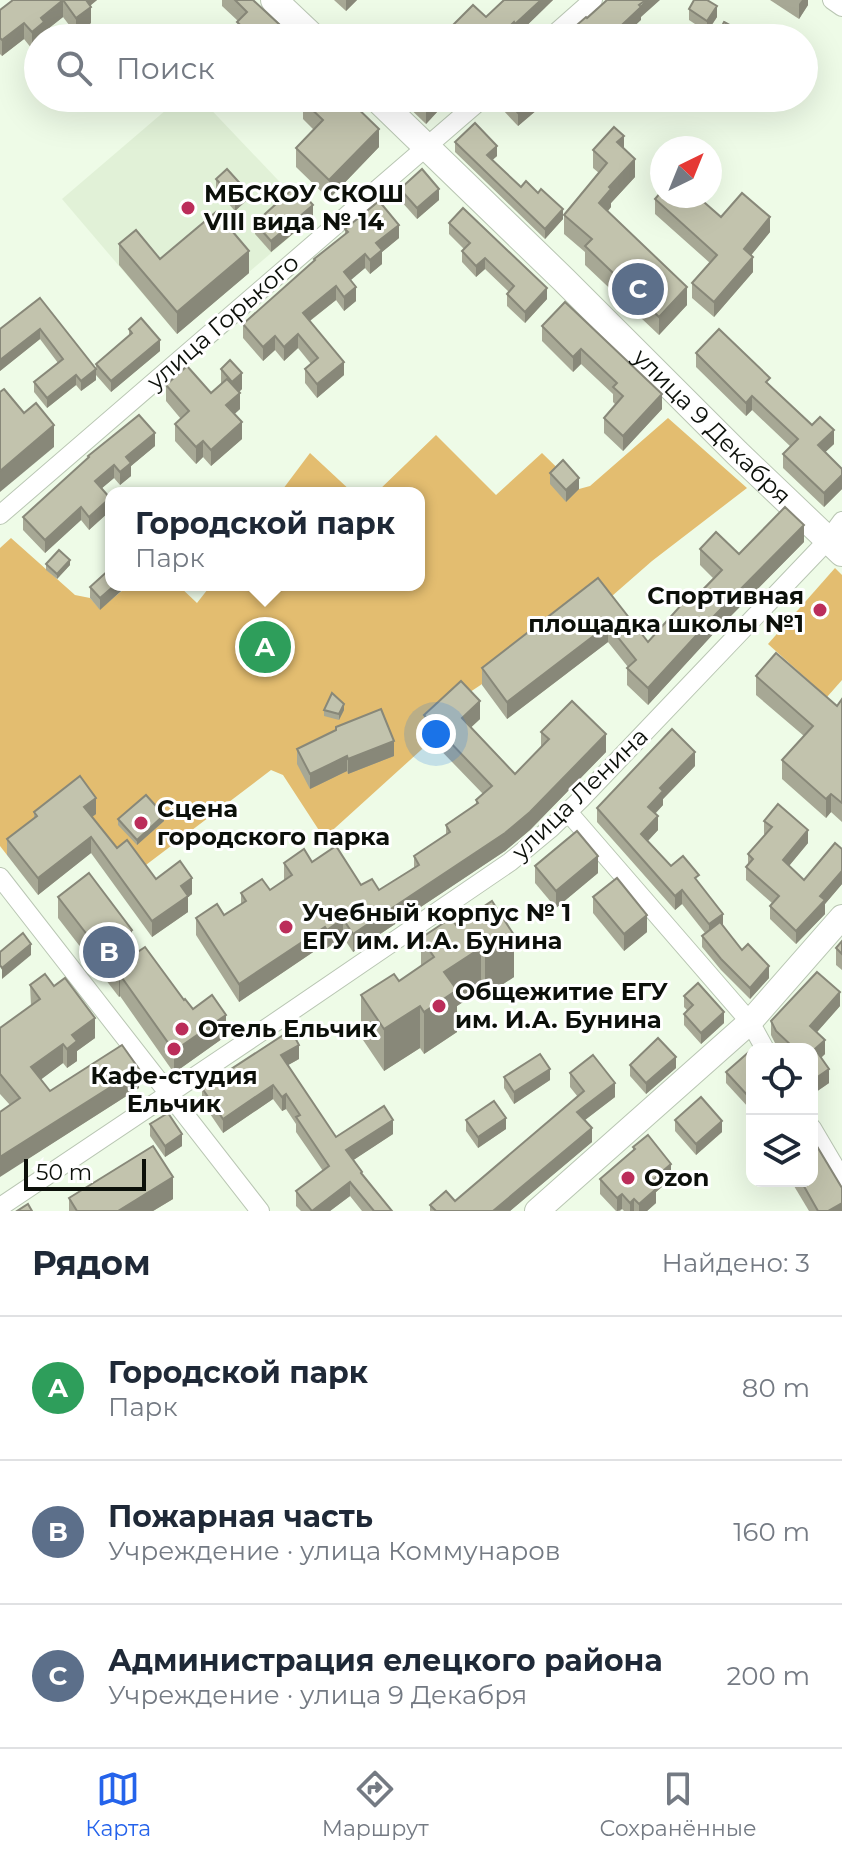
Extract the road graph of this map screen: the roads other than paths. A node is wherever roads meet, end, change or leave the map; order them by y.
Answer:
1 (274, 0) edge
2 (593, 0) edge
3 (832, 0) edge
4 (842, 7) edge
5 (299, 24) edge
6 (566, 24) edge
7 (391, 112) edge
8 (467, 112) edge
9 (427, 147) junction
10 (0, 515) edge
11 (837, 538) edge
12 (568, 812) junction
13 (0, 877) edge
14 (842, 917) edge
15 (750, 1022) junction
16 (762, 1043) edge
17 (169, 1093) junction
18 (818, 1138) edge
19 (842, 1179) edge
20 (0, 1207) edge
21 (260, 1211) edge
22 (537, 1211) edge

1 - 5 main road
2 - 6 street
3 - 4 street
7 - 9 main road, улица 9 Декабря
8 - 9 street, улица Горького
9 - 10 street, улица Горького
9 - 11 main road, улица 9 Декабря
11 - 12 street, улица Ленина
12 - 15 street
12 - 17 street, улица Ленина
13 - 17 street
14 - 15 street
15 - 16 street
15 - 22 street
17 - 20 street, улица Ленина
17 - 21 street
18 - 19 street

